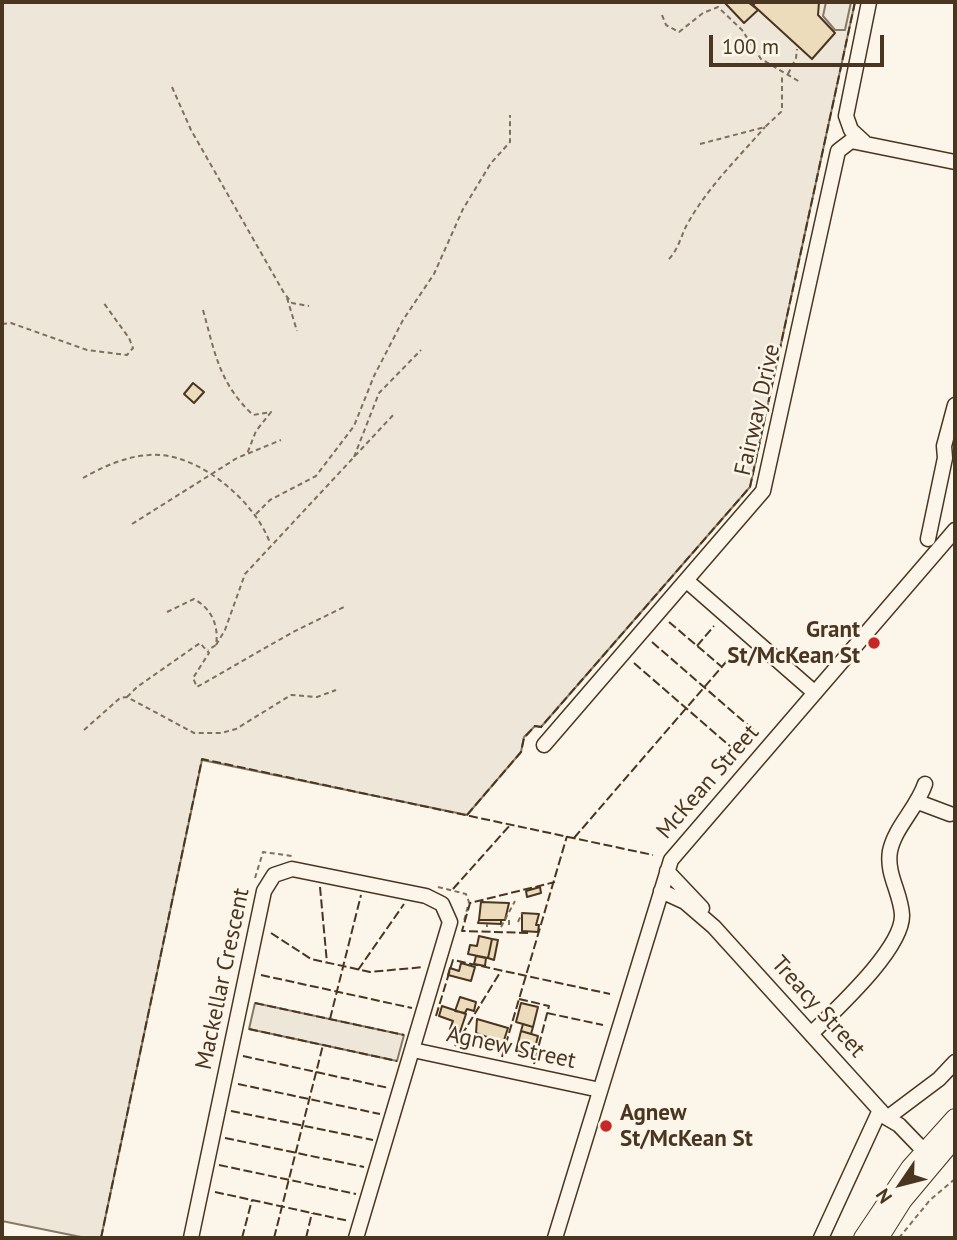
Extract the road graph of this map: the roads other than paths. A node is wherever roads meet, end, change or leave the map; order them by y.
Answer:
1 (869, 2) edge
2 (858, 142) junction
3 (955, 162) edge
4 (955, 406) edge
5 (955, 415) edge
6 (955, 530) edge
7 (928, 539) dead end
8 (687, 580) junction
9 (816, 693) junction
10 (544, 745) dead end
11 (925, 785) dead end
12 (918, 802) junction
13 (950, 814) dead end
14 (667, 871) junction
15 (661, 891) junction
16 (714, 927) junction
17 (811, 1034) junction
18 (413, 1050) junction
19 (955, 1062) edge
20 (600, 1090) junction
21 (884, 1114) junction
22 (955, 1118) edge
23 (955, 1138) edge
24 (924, 1158) junction
25 (191, 1238) edge
26 (356, 1238) edge
27 (555, 1238) edge
28 (821, 1238) edge
29 (863, 1238) edge
30 (879, 1238) edge

1 - 2 street
2 - 3 street
2 - 8 street, Fairway Drive
4 - 5 street
4 - 7 street
6 - 9 street, McKean Street
8 - 9 street
8 - 10 street, Fairway Drive
9 - 14 street, McKean Street
11 - 12 street
12 - 13 street
12 - 17 street
14 - 15 street, McKean Street
14 - 16 street, Treacy Street
15 - 16 street, Treacy Street
15 - 20 street, McKean Street
16 - 17 street, Treacy Street
17 - 21 street, Treacy Street
18 - 20 street, Agnew Street
18 - 25 street, Mackellar Crescent
18 - 26 street, Mackellar Crescent
19 - 21 street
20 - 27 street, McKean Street
21 - 24 street, Treacy Street
21 - 28 street
22 - 24 main road
23 - 24 main road
24 - 29 main road
24 - 30 main road

